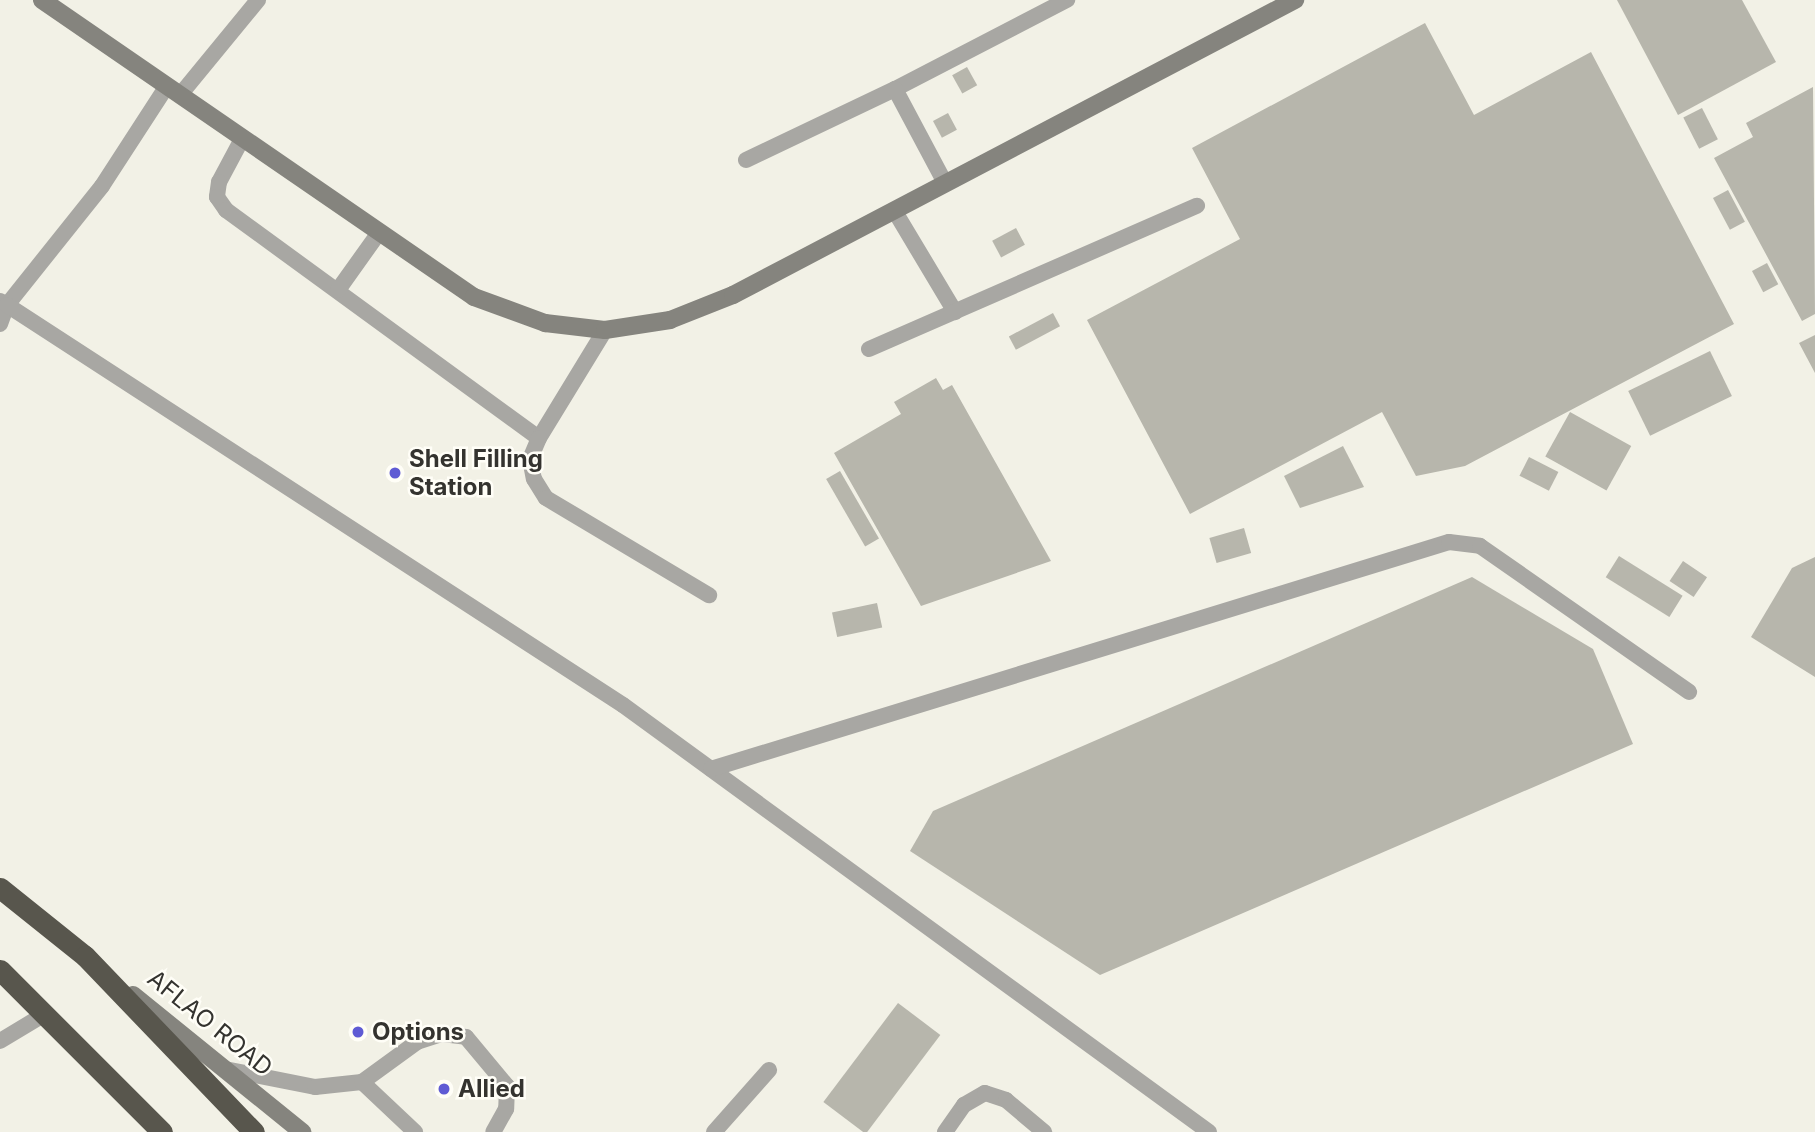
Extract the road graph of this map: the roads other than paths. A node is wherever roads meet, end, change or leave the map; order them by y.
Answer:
1 (42, 0) edge
2 (258, 0) edge
3 (1067, 0) edge
4 (1295, 0) edge
5 (895, 89) junction
6 (174, 91) junction
7 (242, 139) junction
8 (746, 160) dead end
9 (945, 183) junction
10 (1197, 206) dead end
11 (894, 210) junction
12 (378, 234) junction
13 (338, 290) junction
14 (3, 303) edge
15 (955, 312) junction
16 (0, 324) edge
17 (605, 330) junction
18 (869, 349) dead end
19 (539, 438) junction
20 (709, 595) dead end
21 (1689, 692) dead end
22 (711, 769) junction
23 (0, 888) edge
24 (85, 956) junction
25 (0, 970) edge
26 (45, 1014) junction
27 (0, 1041) edge
28 (225, 1069) junction
29 (769, 1070) dead end
30 (362, 1082) junction
31 (162, 1132) edge
32 (254, 1132) edge
33 (302, 1132) edge
34 (415, 1132) edge
35 (493, 1132) edge
36 (714, 1132) edge
37 (945, 1132) edge
38 (1044, 1132) edge
39 (1209, 1132) edge

1 - 6 street
2 - 6 lane
3 - 5 lane
4 - 9 street
5 - 8 lane
5 - 9 lane
6 - 7 street
6 - 14 lane
7 - 12 street
7 - 13 lane
9 - 11 street
10 - 15 lane
11 - 15 lane
11 - 17 street
12 - 13 lane
12 - 17 street
13 - 19 lane
14 - 16 lane
14 - 22 lane
15 - 18 lane
17 - 19 lane
19 - 20 lane
21 - 22 lane
22 - 39 lane
23 - 24 highway, AFLAO ROAD
24 - 28 street, AFLAO ROAD
24 - 32 highway, AFLAO ROAD
25 - 26 highway
26 - 27 lane
26 - 31 highway
28 - 30 lane
28 - 33 street, AFLAO ROAD
29 - 36 lane
30 - 34 lane
30 - 35 lane
37 - 38 lane

